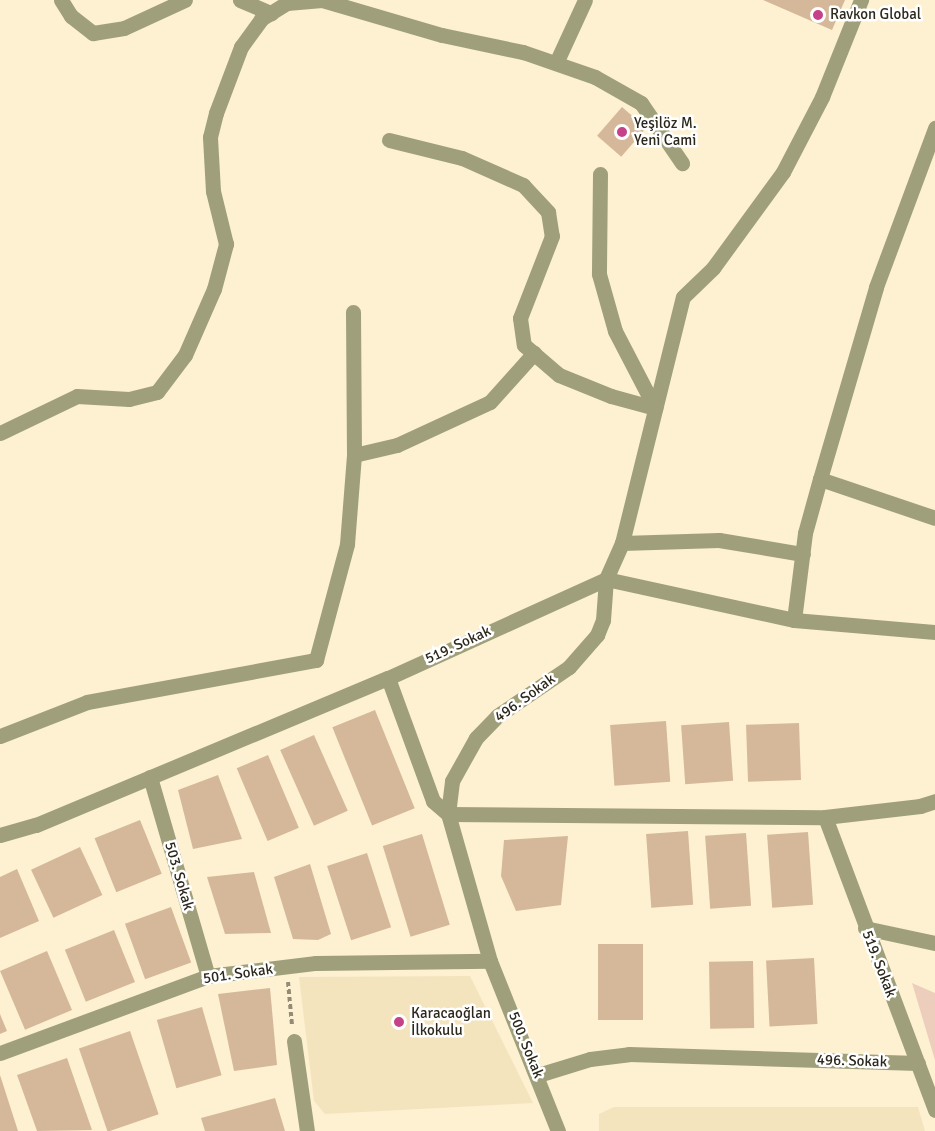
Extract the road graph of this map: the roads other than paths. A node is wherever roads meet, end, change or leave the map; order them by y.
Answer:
1 (61, 0) edge
2 (185, 0) edge
3 (240, 0) edge
4 (585, 0) edge
5 (861, 0) edge
6 (271, 13) junction
7 (556, 63) junction
8 (935, 128) edge
9 (389, 140) dead end
10 (682, 164) dead end
11 (600, 174) dead end
12 (352, 312) dead end
13 (534, 353) junction
14 (655, 408) junction
15 (0, 433) edge
16 (354, 455) junction
17 (820, 479) junction
18 (935, 518) edge
19 (622, 543) junction
20 (802, 555) junction
21 (606, 579) junction
22 (794, 620) junction
23 (935, 632) edge
24 (388, 678) junction
25 (0, 736) edge
26 (150, 777) junction
27 (935, 801) edge
28 (448, 814) junction
29 (825, 817) junction
30 (0, 835) edge
31 (866, 928) junction
32 (935, 943) edge
33 (490, 961) junction
34 (208, 976) junction
35 (294, 1041) road end
36 (0, 1053) edge
37 (918, 1063) junction
38 (538, 1075) junction
39 (935, 1110) edge
40 (307, 1131) edge
41 (558, 1131) edge

1 - 2 street
3 - 6 street
4 - 7 street
5 - 14 street, 496. Sokak
6 - 7 street
6 - 15 street
7 - 10 street
8 - 17 street
9 - 13 street
11 - 14 street
12 - 16 street
13 - 14 street
13 - 16 street
14 - 19 street, 496. Sokak
16 - 25 street
17 - 18 street
17 - 20 street
19 - 20 street
19 - 21 street, 496. Sokak
20 - 22 street
21 - 22 street
21 - 24 street, 519. Sokak
21 - 28 street, 496. Sokak
22 - 23 street
24 - 26 street, 519. Sokak
24 - 28 street
26 - 30 street, 519. Sokak
26 - 34 street, 503. Sokak
27 - 29 street
28 - 29 street
28 - 33 street, 496. Sokak
29 - 31 street, 519. Sokak
31 - 32 street
31 - 37 street, 519. Sokak
33 - 34 street, 501. Sokak
33 - 38 street, 500. Sokak
34 - 36 street, 501. Sokak
35 - 40 street
37 - 38 street, 496. Sokak
37 - 39 street, 519. Sokak
38 - 41 street, 500. Sokak

